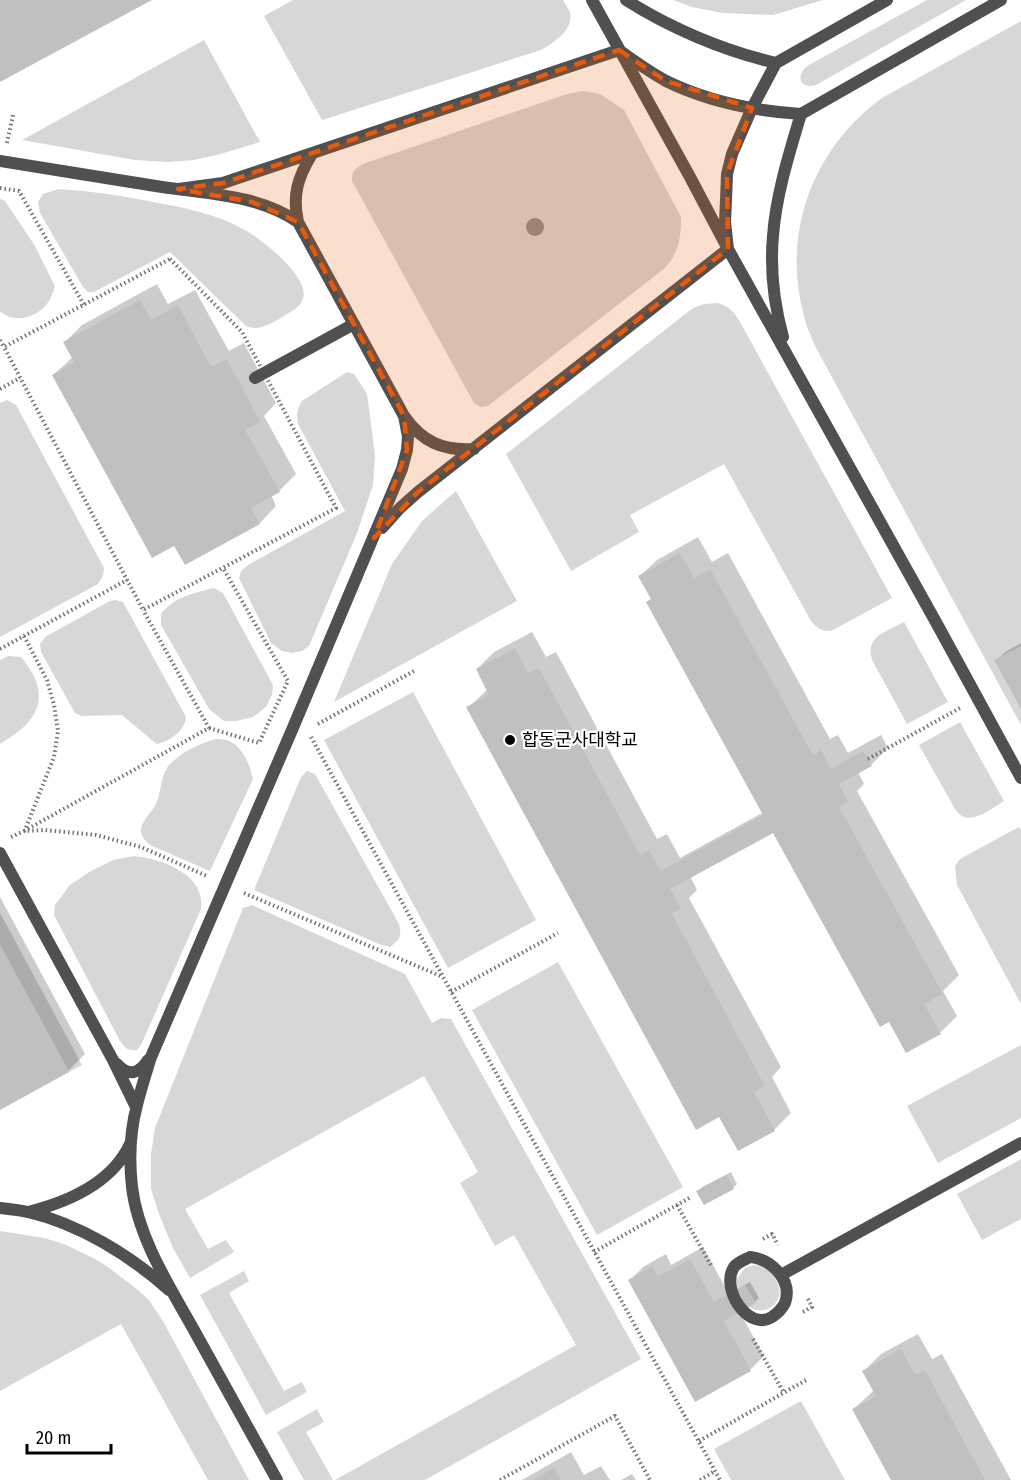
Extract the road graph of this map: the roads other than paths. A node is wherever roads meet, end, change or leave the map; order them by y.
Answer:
1 (592, 0) edge
2 (626, 0) edge
3 (887, 0) edge
4 (1001, 0) edge
5 (619, 50) junction
6 (776, 63) junction
7 (752, 108) junction
8 (801, 114) junction
9 (312, 154) junction
10 (0, 161) edge
11 (178, 189) junction
12 (298, 222) junction
13 (728, 249) junction
14 (354, 324) junction
15 (787, 354) junction
16 (259, 376) road end
17 (404, 417) junction
18 (474, 449) junction
19 (374, 538) junction
20 (1021, 778) edge
21 (0, 853) edge
22 (151, 1057) junction
23 (113, 1060) junction
24 (136, 1107) junction
25 (131, 1142) junction
26 (1021, 1143) edge
27 (1, 1207) edge
28 (27, 1212) junction
29 (781, 1275) junction
30 (176, 1297) junction
31 (277, 1480) edge

1 - 5 street
2 - 6 street
3 - 6 street
4 - 8 street
5 - 7 street
5 - 9 street
5 - 13 street
6 - 7 street
7 - 8 street
7 - 13 street
8 - 15 street
9 - 11 street
9 - 12 street
10 - 11 street
11 - 12 street
12 - 14 street
13 - 15 street
13 - 18 street
14 - 16 street
14 - 17 street
15 - 20 street
17 - 18 street
17 - 19 street
18 - 19 street
19 - 22 street
21 - 23 street
22 - 23 street
22 - 24 street
23 - 24 street
24 - 25 street
25 - 28 street
25 - 30 street
26 - 29 street
27 - 28 street
28 - 30 street
29 - 29 street
30 - 31 street

